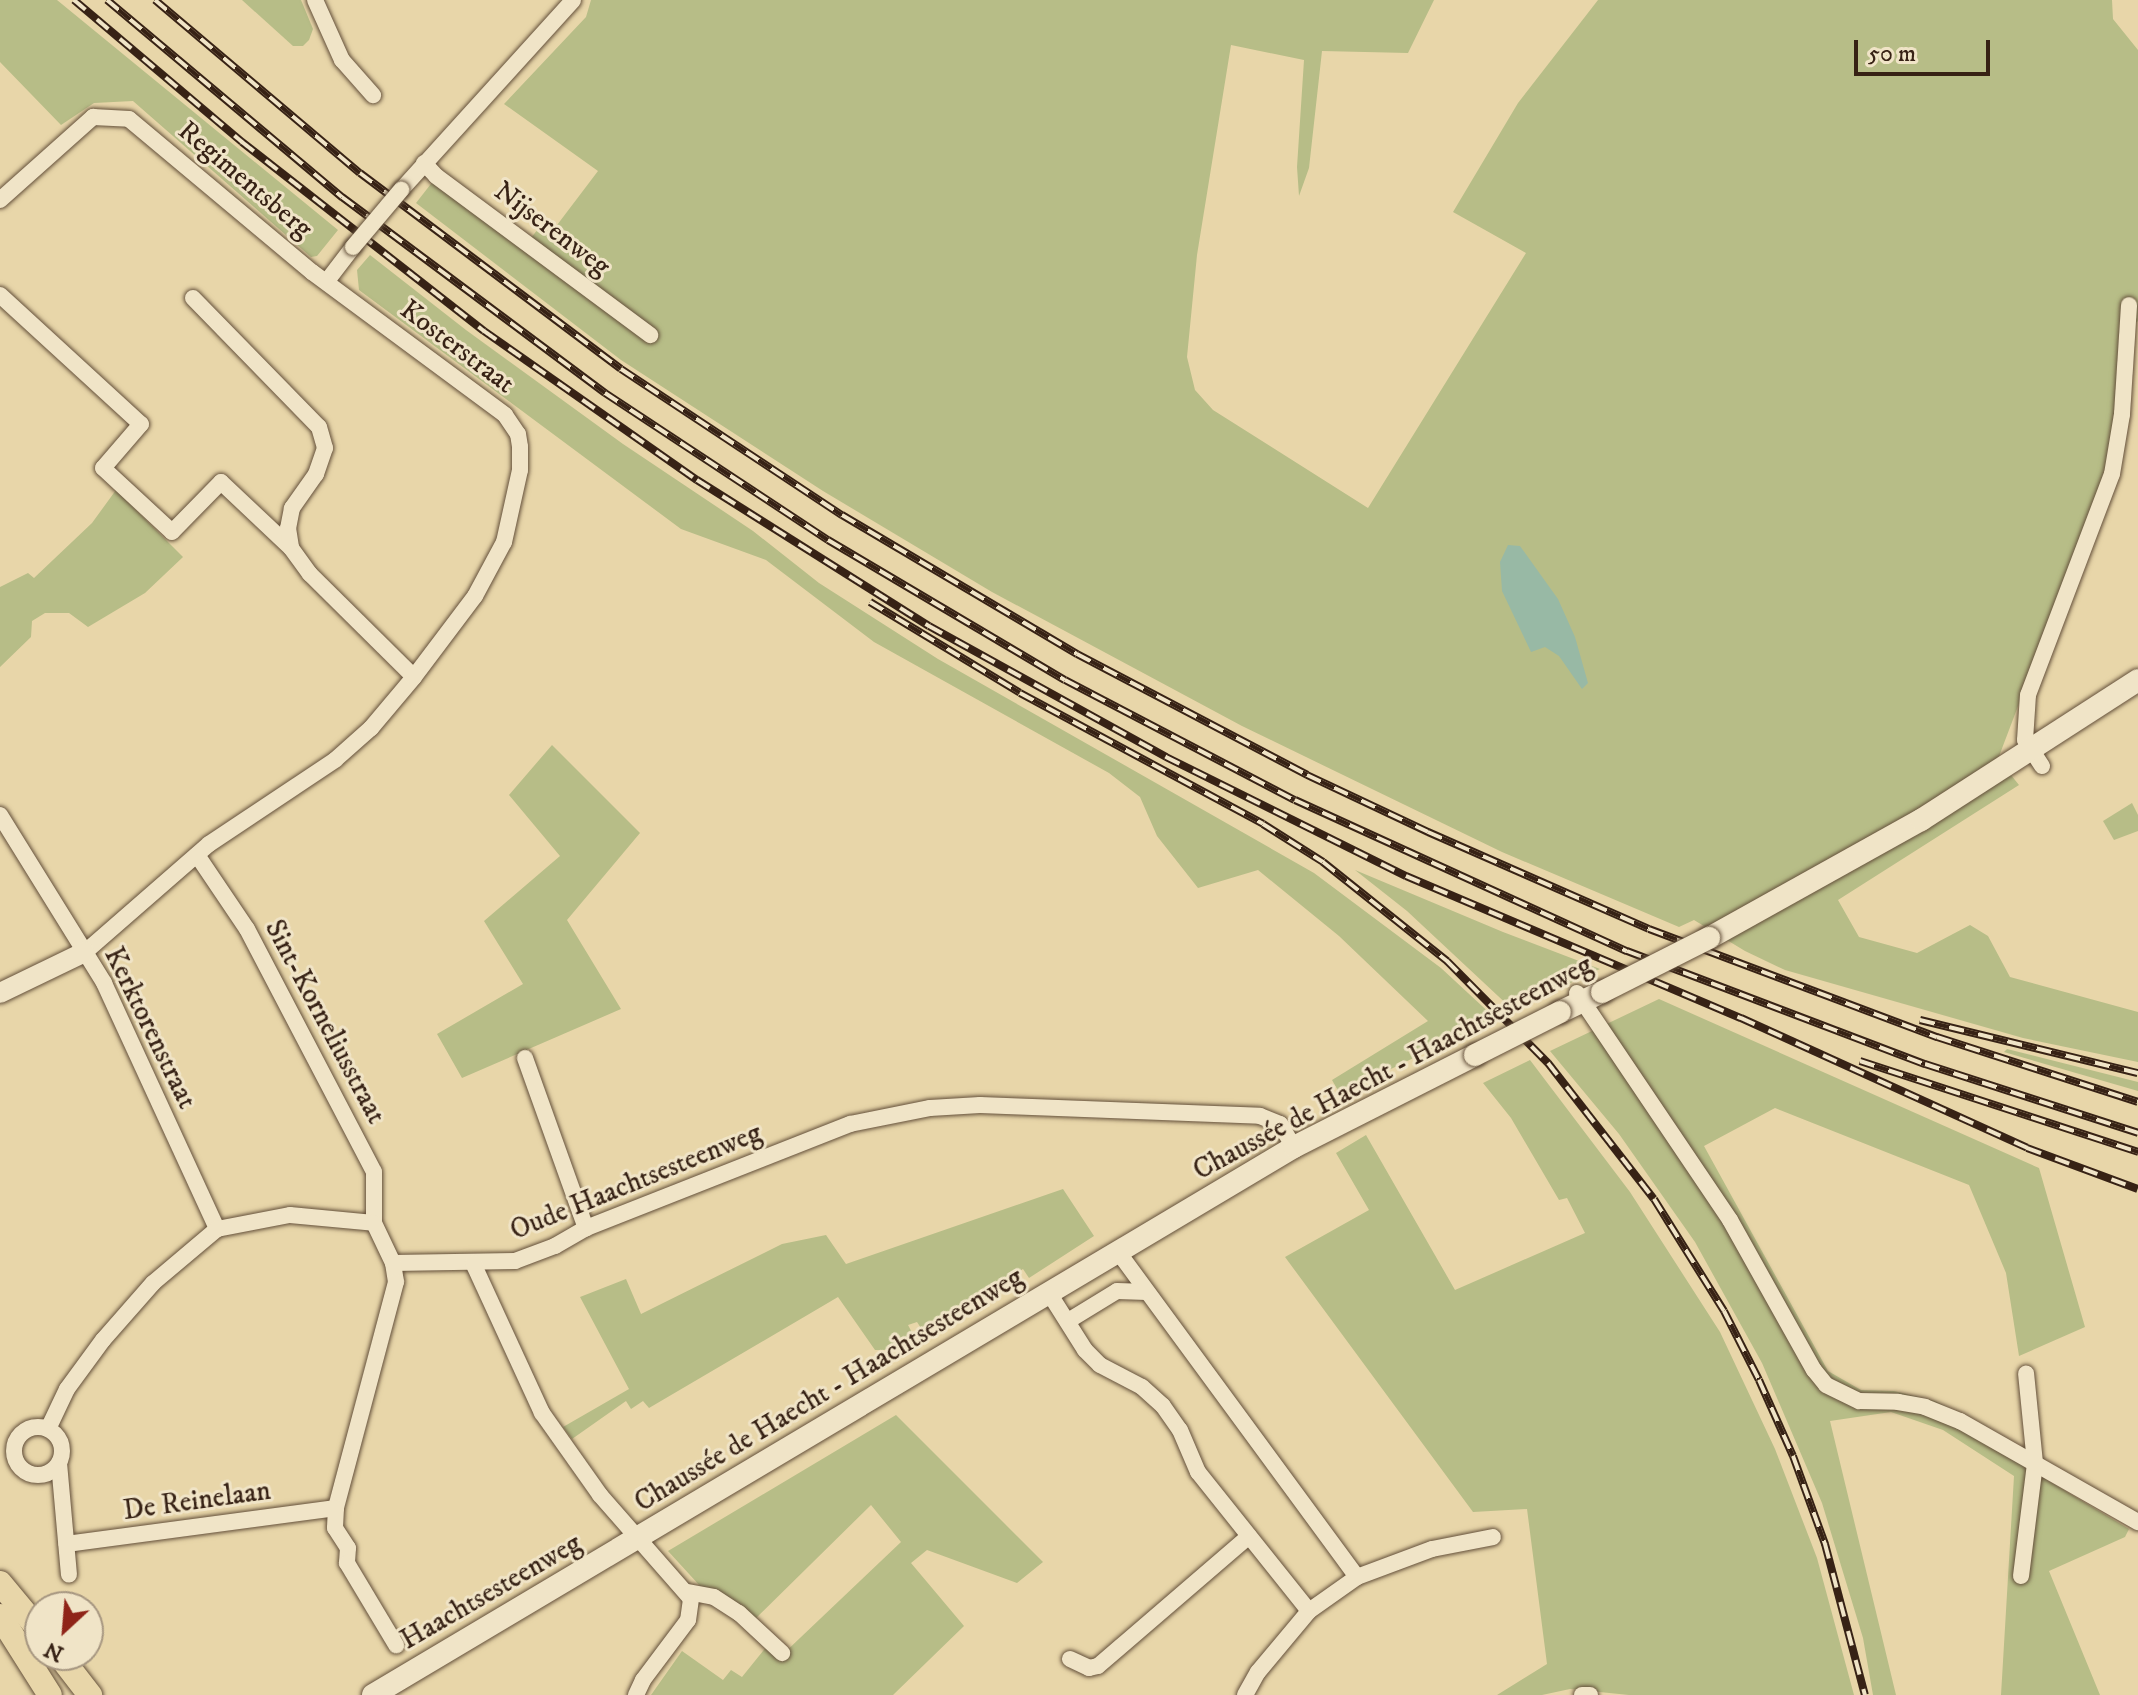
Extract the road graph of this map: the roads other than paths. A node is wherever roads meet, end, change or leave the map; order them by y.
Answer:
1 (315, 0) edge
2 (573, 0) edge
3 (373, 95) dead end
4 (424, 163) junction
5 (0, 200) edge
6 (327, 281) junction
7 (0, 295) edge
8 (193, 298) dead end
9 (2129, 305) dead end
10 (650, 335) dead end
11 (291, 548) junction
12 (414, 677) junction
13 (2138, 680) edge
14 (2036, 758) junction
15 (0, 815) edge
16 (197, 855) junction
17 (85, 952) junction
18 (0, 993) edge
19 (1590, 1005) junction
20 (525, 1058) dead end
21 (1294, 1147) junction
22 (374, 1223) junction
23 (586, 1228) junction
24 (217, 1229) junction
25 (1118, 1252) junction
26 (393, 1263) junction
27 (473, 1263) junction
28 (1147, 1292) junction
29 (1049, 1293) junction
30 (1068, 1321) junction
31 (2026, 1373) dead end
32 (48, 1429) junction
33 (59, 1463) junction
34 (2035, 1463) junction
35 (336, 1508) junction
36 (2138, 1522) edge
37 (1249, 1536) junction
38 (1493, 1537) dead end
39 (638, 1539) junction
40 (66, 1544) junction
41 (69, 1575) dead end
42 (2021, 1576) dead end
43 (1357, 1577) junction
44 (0, 1583) edge
45 (688, 1592) junction
46 (1309, 1611) junction
47 (24, 1612) edge
48 (0, 1616) edge
49 (396, 1645) dead end
50 (782, 1653) dead end
51 (1070, 1659) dead end
52 (71, 1671) edge
53 (50, 1695) edge
54 (90, 1695) edge
55 (373, 1695) edge
56 (636, 1695) edge
57 (1245, 1695) edge
58 (1582, 1695) edge
59 (1590, 1695) edge

1 - 3 street
2 - 4 street
4 - 6 street, bridge
4 - 10 street, Nijserenweg
5 - 6 street, Regimentsberg
6 - 12 street, Kosterstraat
7 - 11 street
8 - 11 street
9 - 14 street
11 - 12 street
12 - 16 street, Kosterstraat
13 - 14 main road, Chaussée de Haecht - Haachtsesteenweg
14 - 19 main road, Chaussée de Haecht - Haachtsesteenweg, bridge
15 - 17 street, Kerktorenstraat
16 - 17 street, Kosterstraat
16 - 22 street, Sint-Korneliusstraat
17 - 18 street
17 - 24 street, Kerktorenstraat
19 - 21 main road, Chaussée de Haecht - Haachtsesteenweg, bridge
19 - 34 street
20 - 23 street
21 - 23 street, Oude Haachtsesteenweg
21 - 25 main road, Chaussée de Haecht - Haachtsesteenweg
22 - 24 street
22 - 26 street
23 - 27 street, Oude Haachtsesteenweg
24 - 32 street
25 - 28 street
25 - 29 main road, Chaussée de Haecht - Haachtsesteenweg
26 - 27 street, Oude Haachtsesteenweg
26 - 35 street
27 - 39 street
28 - 30 street
28 - 43 street
29 - 30 street
29 - 39 main road, Chaussée de Haecht - Haachtsesteenweg
30 - 37 street
31 - 34 street
32 - 33 street
32 - 33 street
33 - 40 street
34 - 36 street
34 - 42 street
35 - 40 street, De Reinelaan
35 - 49 street
37 - 46 street
37 - 51 street
38 - 43 street
39 - 45 street
39 - 55 main road, Haachtsesteenweg
40 - 41 street
43 - 46 street
44 - 47 main road
45 - 50 street
45 - 56 street
46 - 57 street
48 - 53 main road
52 - 54 main road
58 - 59 street

